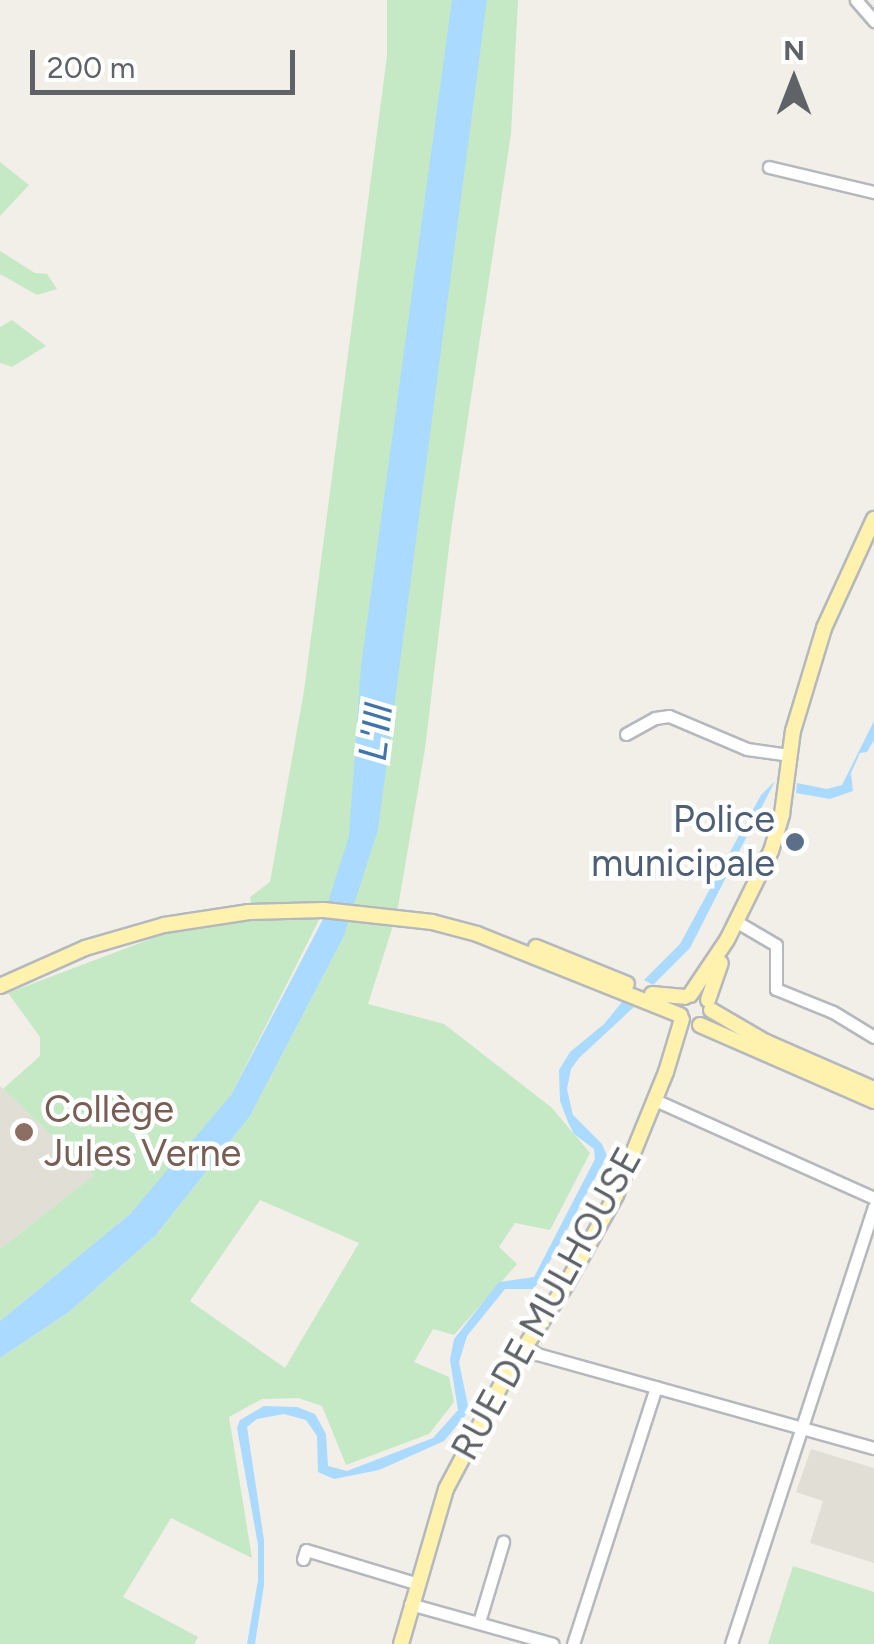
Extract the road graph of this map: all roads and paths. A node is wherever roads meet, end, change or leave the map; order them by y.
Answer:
1 (856, 0) edge
2 (874, 21) edge
3 (769, 167) dead end
4 (874, 192) edge
5 (874, 519) edge
6 (626, 734) dead end
7 (789, 755) junction
8 (737, 922) junction
9 (728, 940) junction
10 (3, 984) edge
11 (688, 996) junction
12 (648, 997) junction
13 (709, 1005) junction
14 (689, 1021) junction
15 (874, 1038) edge
16 (874, 1089) edge
17 (655, 1100) junction
18 (874, 1101) edge
19 (874, 1198) edge
20 (874, 1207) edge
21 (861, 1248) junction
22 (874, 1252) edge
23 (524, 1345) junction
24 (656, 1386) junction
25 (802, 1428) junction
26 (874, 1448) edge
27 (503, 1542) dead end
28 (303, 1559) dead end
29 (415, 1583) junction
30 (410, 1604) junction
31 (479, 1622) junction
32 (401, 1644) edge
33 (553, 1644) edge
34 (573, 1644) edge
35 (731, 1644) edge

1 - 2 street
3 - 4 street
5 - 7 main road
6 - 7 street
7 - 8 main road
8 - 9 main road
8 - 15 street
9 - 11 main road
9 - 13 main road
10 - 12 main road
11 - 12 main road
11 - 13 main road
11 - 14 main road, RUE DE MULHOUSE
12 - 14 main road
13 - 14 main road
13 - 16 main road
14 - 17 main road, RUE DE MULHOUSE
14 - 18 main road
17 - 19 street
17 - 23 main road, RUE DE MULHOUSE
20 - 21 street
21 - 22 street
21 - 25 street
23 - 24 street
23 - 29 main road, RUE DE MULHOUSE
24 - 25 street
24 - 34 street
25 - 26 street
25 - 35 street
27 - 31 street
28 - 29 street
29 - 30 main road, RUE DE MULHOUSE
30 - 31 street
30 - 32 main road, RUE DE MULHOUSE
31 - 33 street

